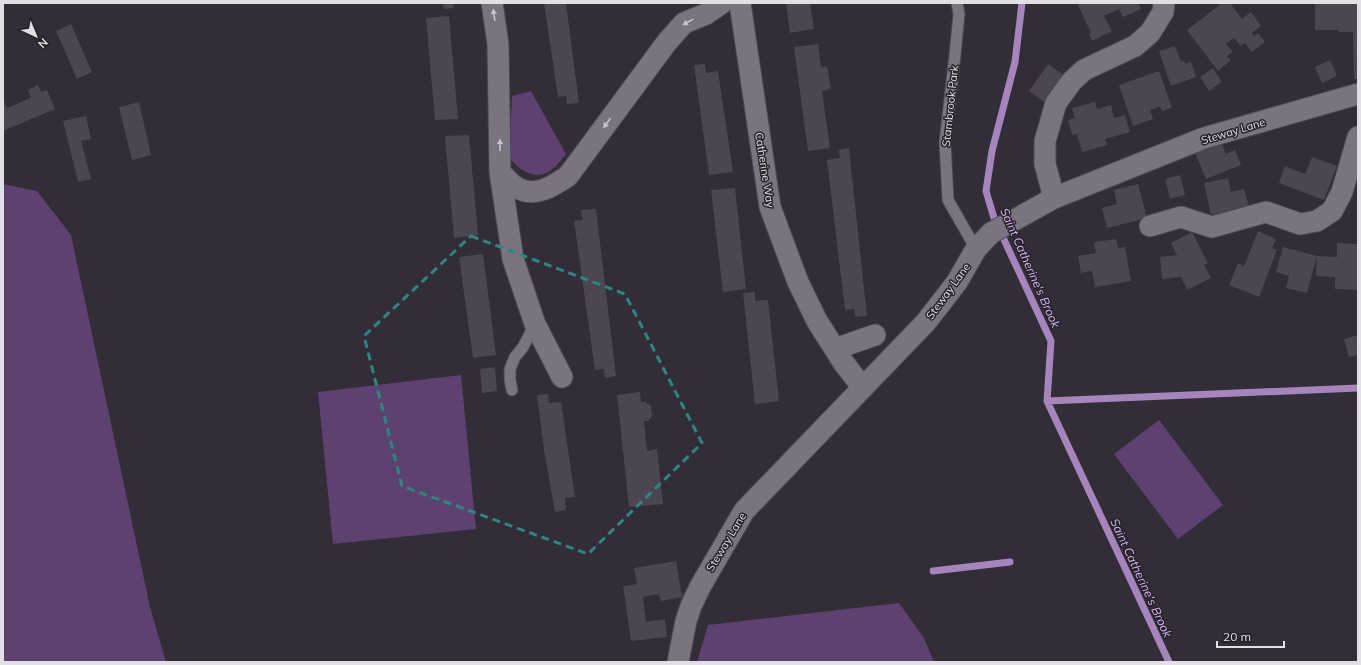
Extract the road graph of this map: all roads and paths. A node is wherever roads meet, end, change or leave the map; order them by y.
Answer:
1 (492, 3) edge
2 (722, 3) edge
3 (740, 3) edge
4 (957, 3) edge
5 (1164, 3) edge
6 (1358, 94) edge
7 (1358, 137) edge
8 (500, 172) junction
9 (1054, 198) junction
10 (1150, 226) dead end
11 (976, 249) junction
12 (535, 324) junction
13 (875, 335) dead end
14 (835, 349) junction
15 (562, 377) dead end
16 (863, 388) junction
17 (512, 390) dead end
18 (678, 662) edge

8 -> 1 street
2 -> 8 street
3 - 14 street, Catherine Way
4 - 11 lane, Stambrook Park
5 - 9 street
6 - 9 street, Steway Lane
7 - 10 street
8 - 12 street
9 - 11 street, Steway Lane
11 - 16 street, Steway Lane
12 - 15 street
12 - 17 lane
13 - 14 street
14 - 16 street, Catherine Way
16 - 18 street, Steway Lane

